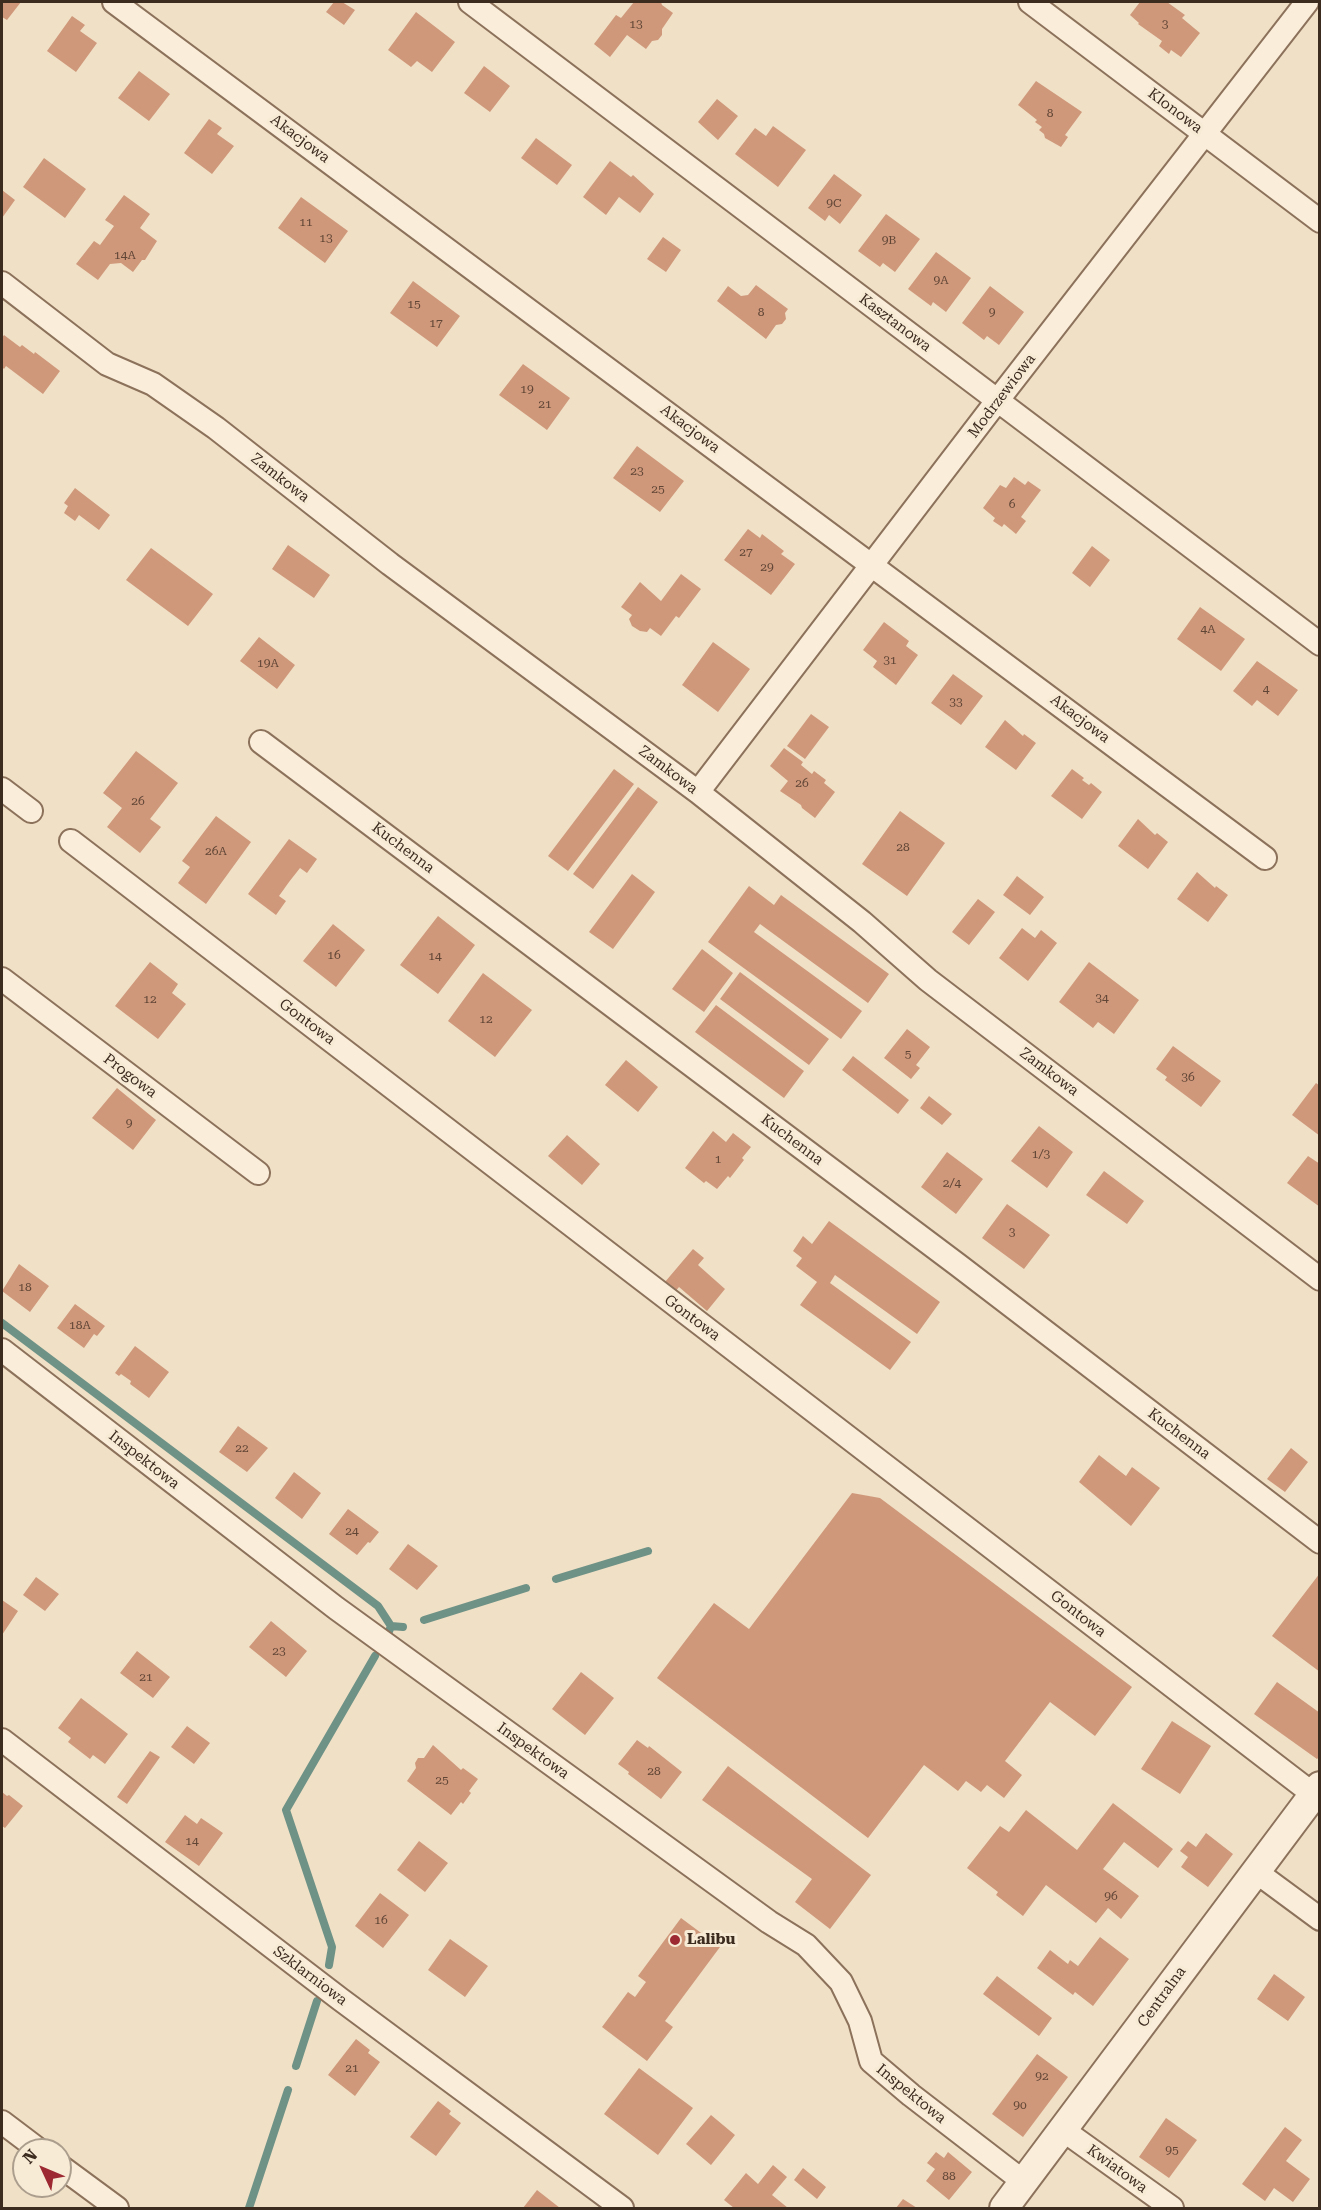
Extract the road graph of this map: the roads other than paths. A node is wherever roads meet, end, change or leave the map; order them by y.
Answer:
1 (114, 2) edge
2 (470, 2) edge
3 (1030, 2) edge
4 (1307, 2) edge
5 (1204, 132) junction
6 (1320, 221) edge
7 (2, 284) edge
8 (998, 401) junction
9 (873, 565) junction
10 (1320, 644) edge
11 (261, 742) dead end
12 (2, 789) edge
13 (698, 792) junction
14 (31, 810) dead end
15 (71, 841) dead end
16 (1265, 858) dead end
17 (2, 979) edge
18 (258, 1173) dead end
19 (1320, 1279) edge
20 (2, 1350) edge
21 (1320, 1542) edge
22 (2, 1740) edge
23 (1316, 1790) edge
24 (1255, 1871) junction
25 (1320, 1919) edge
26 (2, 2122) edge
27 (1063, 2130) junction
28 (23, 2138) edge
29 (72, 2175) edge
30 (1024, 2182) junction
31 (117, 2208) edge
32 (622, 2208) edge
33 (1004, 2208) edge
34 (1172, 2208) edge

1 - 9 street, Akacjowa
2 - 8 street, Kasztanowa
3 - 5 street, Klonowa
4 - 5 street, Modrzewiowa
5 - 6 street, Klonowa
5 - 8 street, Modrzewiowa
7 - 13 street, Zamkowa
8 - 9 street, Modrzewiowa
8 - 10 street, Kasztanowa
9 - 13 street, Modrzewiowa
9 - 16 street, Akacjowa
11 - 21 street, Kuchenna
12 - 14 street
13 - 19 street, Zamkowa
15 - 23 street, Gontowa
17 - 18 street, Progowa
20 - 30 street, Inspektowa
22 - 32 street, Szklarniowa
23 - 24 street, Centralna
24 - 25 street
24 - 27 street, Centralna
26 - 28 street
27 - 30 street, Centralna
27 - 34 street, Kwiatowa
29 - 31 street
30 - 33 street, Centralna

